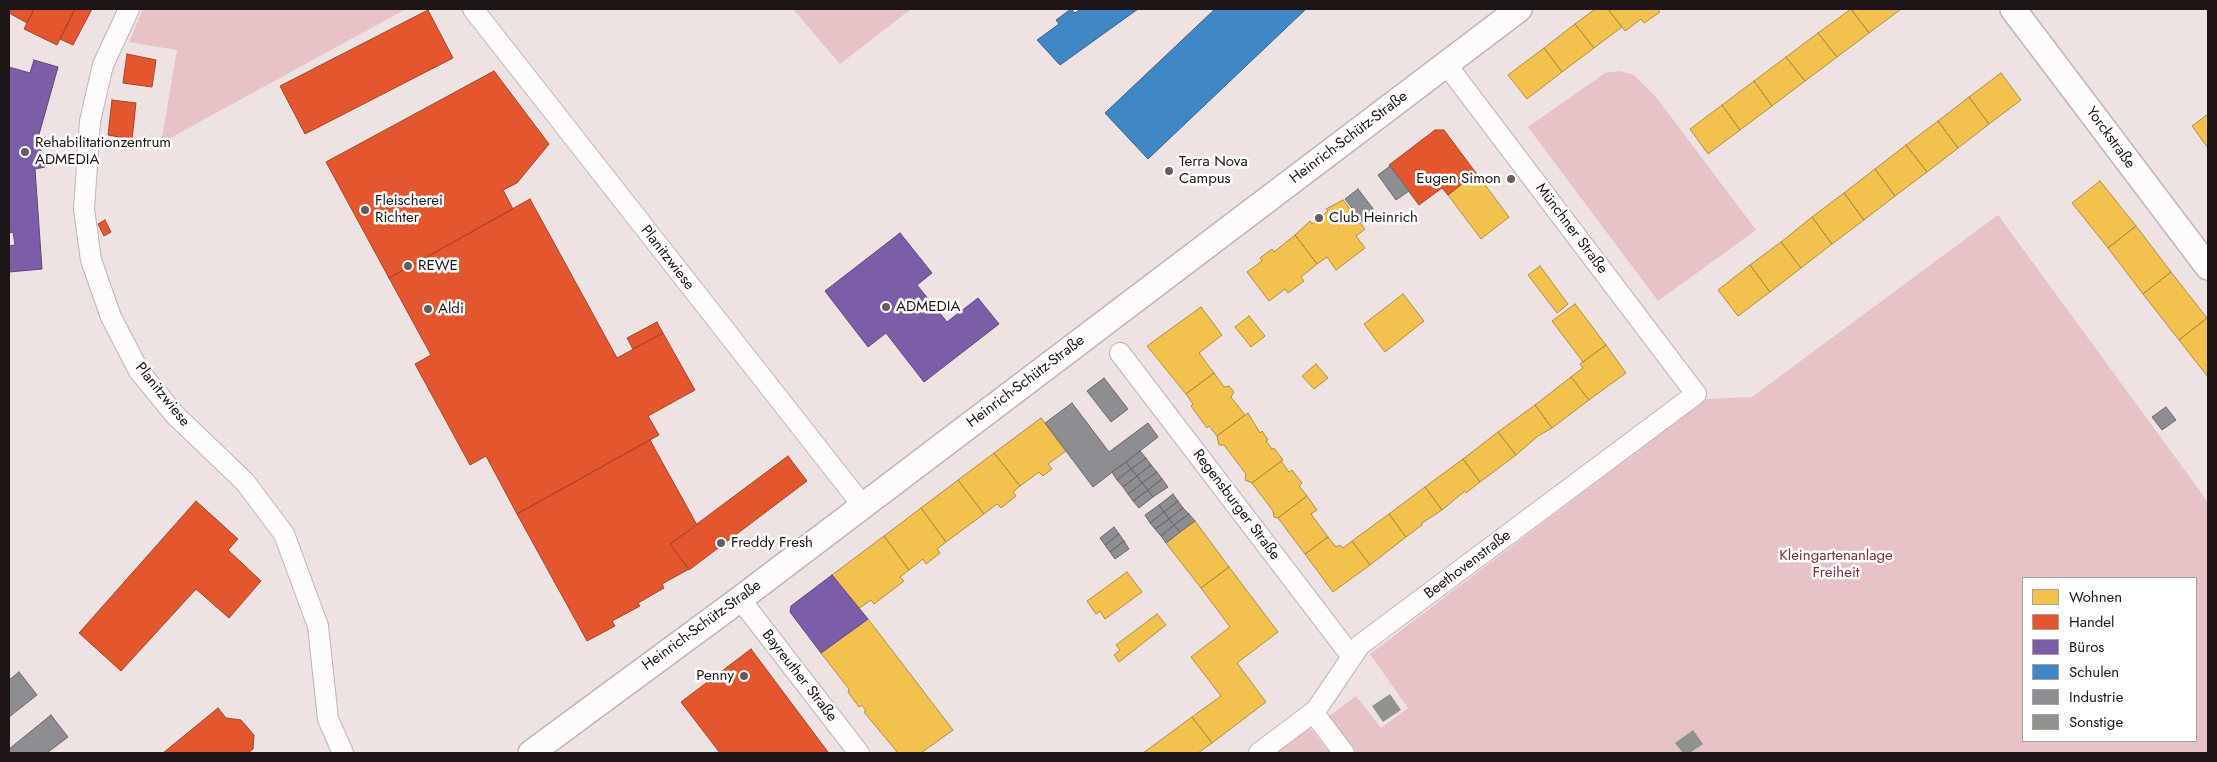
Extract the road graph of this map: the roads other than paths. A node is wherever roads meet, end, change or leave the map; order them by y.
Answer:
1 (129, 9) edge
2 (474, 9) edge
3 (1519, 9) edge
4 (2013, 9) edge
5 (1446, 64) junction
6 (2208, 267) edge
7 (1120, 353) dead end
8 (1696, 394) joint
9 (863, 506) junction
10 (740, 599) junction
11 (1352, 657) junction
12 (1313, 712) junction
13 (343, 753) edge
14 (531, 753) edge
15 (859, 753) edge
16 (1258, 753) edge
17 (1344, 753) edge

1 - 13 street, Planitzwiese
2 - 9 street, Planitzwiese
3 - 5 main road, Heinrich-Schütz-Straße
4 - 6 main road, Yorckstraße
5 - 8 street, Münchner Straße
5 - 9 main road, Heinrich-Schütz-Straße
7 - 11 street, Regensburger Straße
8 - 11 street, Beethovenstraße
9 - 10 main road, Heinrich-Schütz-Straße
10 - 14 main road, Heinrich-Schütz-Straße
10 - 15 street, Bayreuther Straße
11 - 12 street, Beethovenstraße
12 - 16 street, Beethovenstraße
12 - 17 street

